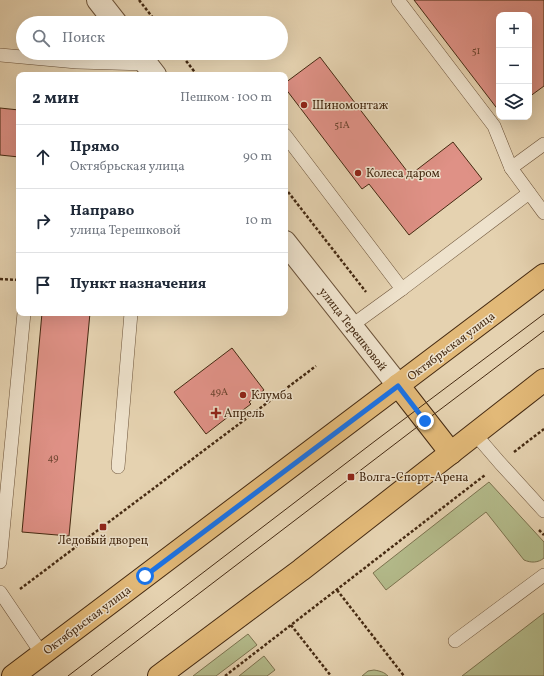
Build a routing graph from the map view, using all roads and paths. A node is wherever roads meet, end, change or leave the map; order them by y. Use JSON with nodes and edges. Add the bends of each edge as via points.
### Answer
{"nodes":[{"id":1,"x":98,"y":0,"type":"edge"},
{"id":2,"x":139,"y":0,"type":"edge"},
{"id":3,"x":398,"y":0,"type":"edge"},
{"id":4,"x":111,"y":16,"type":"edge"},
{"id":5,"x":152,"y":16,"type":"edge"},
{"id":6,"x":0,"y":55,"type":"edge"},
{"id":7,"x":16,"y":56,"type":"edge"},
{"id":8,"x":55,"y":60,"type":"edge"},
{"id":9,"x":185,"y":60,"type":"edge"},
{"id":10,"x":147,"y":64,"type":"edge"},
{"id":11,"x":195,"y":72,"type":"edge"},
{"id":12,"x":288,"y":139,"type":"edge"},
{"id":13,"x":544,"y":144,"type":"edge"},
{"id":14,"x":511,"y":168,"type":"junction"},
{"id":15,"x":288,"y":192,"type":"edge"},
{"id":16,"x":529,"y":193,"type":"junction"},
{"id":17,"x":544,"y":213,"type":"edge"},
{"id":18,"x":288,"y":246,"type":"edge"},
{"id":19,"x":544,"y":275,"type":"edge"},
{"id":20,"x":0,"y":279,"type":"edge"},
{"id":21,"x":16,"y":280,"type":"edge"},
{"id":22,"x":402,"y":289,"type":"junction"},
{"id":23,"x":377,"y":307,"type":"junction"},
{"id":24,"x":24,"y":316,"type":"edge"},
{"id":25,"x":131,"y":316,"type":"edge"},
{"id":26,"x":351,"y":326,"type":"junction"},
{"id":27,"x":316,"y":366,"type":"dead end"},
{"id":28,"x":544,"y":380,"type":"edge"},
{"id":29,"x":398,"y":386,"type":"junction"},
{"id":30,"x":475,"y":434,"type":"junction"},
{"id":31,"x":450,"y":453,"type":"junction"},
{"id":32,"x":118,"y":467,"type":"dead end"},
{"id":33,"x":544,"y":512,"type":"edge"},
{"id":34,"x":434,"y":515,"type":"dead end"},
{"id":35,"x":0,"y":562,"type":"edge"},
{"id":36,"x":544,"y":575,"type":"edge"},
{"id":37,"x":337,"y":590,"type":"junction"},
{"id":38,"x":3,"y":596,"type":"edge"},
{"id":39,"x":292,"y":625,"type":"junction"},
{"id":40,"x":455,"y":641,"type":"dead end"},
{"id":41,"x":42,"y":654,"type":"junction"},
{"id":42,"x":12,"y":676,"type":"edge"},
{"id":43,"x":159,"y":676,"type":"edge"},
{"id":44,"x":225,"y":676,"type":"edge"},
{"id":45,"x":331,"y":676,"type":"edge"},
{"id":46,"x":404,"y":676,"type":"edge"}],
"edges":[{"from":1,"to":4,"type":"street"},
{"from":2,"to":5,"type":"path"},
{"from":3,"to":14,"type":"lane","via":[[494,126]]},
{"from":6,"to":7,"type":"lane"},
{"from":8,"to":10,"type":"lane"},
{"from":9,"to":11,"type":"path"},
{"from":12,"to":22,"type":"lane"},
{"from":13,"to":14,"type":"lane"},
{"from":14,"to":16,"type":"lane"},
{"from":15,"to":23,"type":"path"},
{"from":16,"to":17,"type":"lane"},
{"from":16,"to":22,"type":"lane"},
{"from":18,"to":26,"type":"street","name":"улица Терешковой"},
{"from":19,"to":29,"type":"main road","name":"Октябрьская улица"},
{"from":20,"to":21,"type":"path"},
{"from":22,"to":23,"type":"lane"},
{"from":23,"to":26,"type":"lane"},
{"from":24,"to":35,"type":"lane"},
{"from":25,"to":32,"type":"lane"},
{"from":26,"to":29,"type":"street","name":"улица Терешковой"},
{"from":27,"to":38,"type":"path"},
{"from":28,"to":30,"type":"main road"},
{"from":29,"to":31,"type":"main road","name":"улица Терешковой"},
{"from":29,"to":41,"type":"main road","name":"Октябрьская улица"},
{"from":30,"to":31,"type":"main road"},
{"from":30,"to":33,"type":"lane"},
{"from":31,"to":43,"type":"main road"},
{"from":34,"to":37,"type":"path"},
{"from":36,"to":40,"type":"lane"},
{"from":37,"to":39,"type":"path"},
{"from":37,"to":46,"type":"path"},
{"from":38,"to":41,"type":"lane"},
{"from":39,"to":44,"type":"path"},
{"from":39,"to":45,"type":"path"},
{"from":41,"to":42,"type":"main road","name":"Октябрьская улица"}]}
